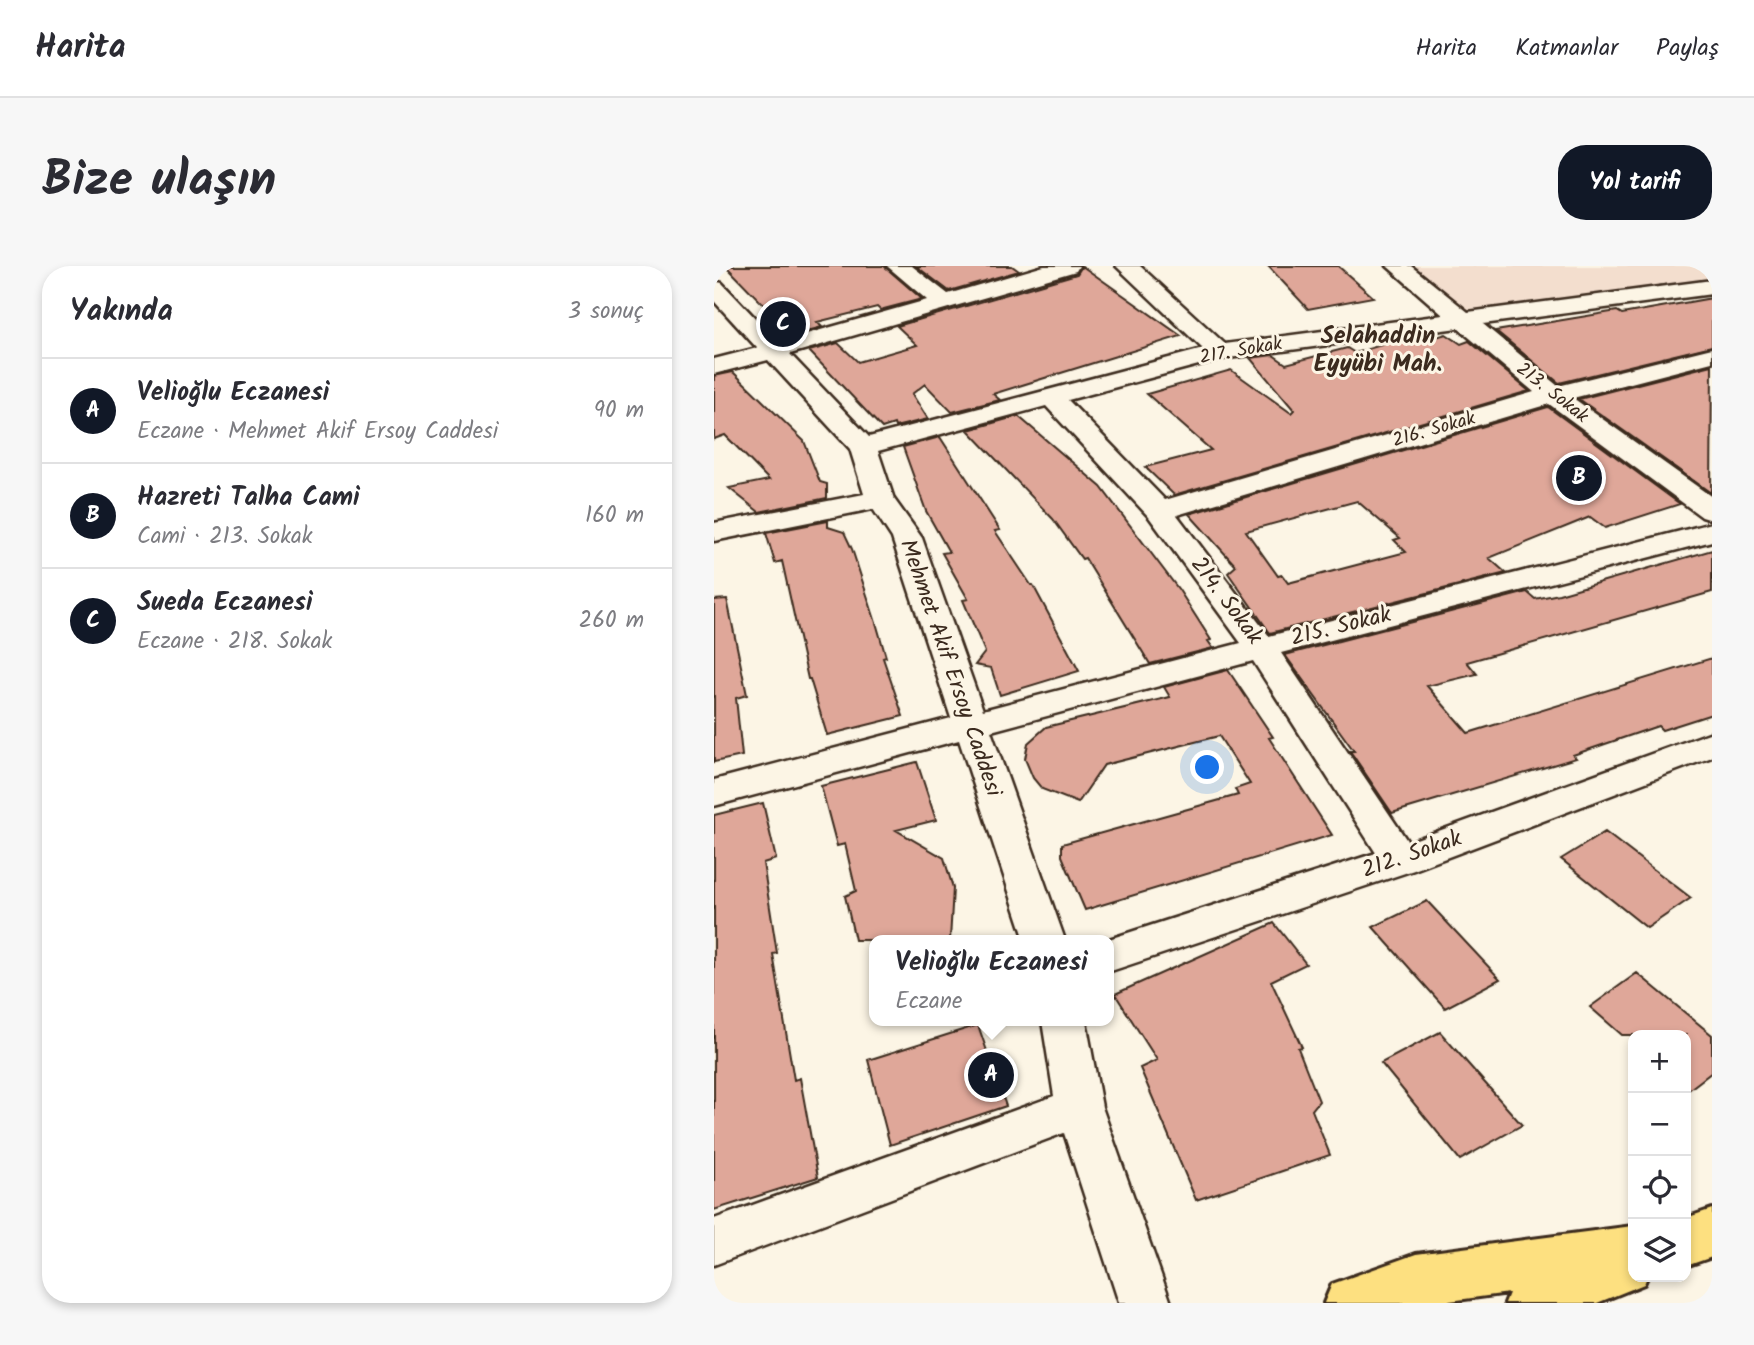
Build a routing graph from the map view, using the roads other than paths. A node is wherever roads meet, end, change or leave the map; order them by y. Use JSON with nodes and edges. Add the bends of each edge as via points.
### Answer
{"nodes":[{"id":1,"x":898,"y":266,"type":"edge"},
{"id":2,"x":1068,"y":266,"type":"edge"},
{"id":3,"x":1127,"y":266,"type":"edge"},
{"id":4,"x":1398,"y":266,"type":"edge"},
{"id":5,"x":1712,"y":286,"type":"edge"},
{"id":6,"x":944,"y":302,"type":"junction"},
{"id":7,"x":720,"y":303,"type":"edge"},
{"id":8,"x":1462,"y":321,"type":"junction"},
{"id":9,"x":772,"y":352,"type":"junction"},
{"id":10,"x":1220,"y":352,"type":"junction"},
{"id":11,"x":1712,"y":355,"type":"edge"},
{"id":12,"x":714,"y":366,"type":"edge"},
{"id":13,"x":1553,"y":395,"type":"junction"},
{"id":14,"x":1051,"y":397,"type":"junction"},
{"id":15,"x":863,"y":447,"type":"junction"},
{"id":16,"x":880,"y":499,"type":"junction"},
{"id":17,"x":1158,"y":511,"type":"junction"},
{"id":18,"x":1712,"y":511,"type":"edge"},
{"id":19,"x":714,"y":532,"type":"edge"},
{"id":20,"x":1712,"y":532,"type":"edge"},
{"id":21,"x":1261,"y":648,"type":"junction"},
{"id":22,"x":970,"y":725,"type":"junction"},
{"id":23,"x":1712,"y":744,"type":"edge"},
{"id":24,"x":714,"y":793,"type":"edge"},
{"id":25,"x":1400,"y":860,"type":"junction"},
{"id":26,"x":1043,"y":935,"type":"edge"},
{"id":27,"x":1114,"y":954,"type":"edge"},
{"id":28,"x":1065,"y":1026,"type":"edge"},
{"id":29,"x":1079,"y":1107,"type":"junction"},
{"id":30,"x":1712,"y":1233,"type":"edge"},
{"id":31,"x":1691,"y":1240,"type":"edge"},
{"id":32,"x":714,"y":1242,"type":"edge"},
{"id":33,"x":1628,"y":1252,"type":"edge"},
{"id":34,"x":1628,"y":1264,"type":"edge"},
{"id":35,"x":1145,"y":1303,"type":"edge"},
{"id":36,"x":1351,"y":1303,"type":"edge"},
{"id":37,"x":1532,"y":1303,"type":"edge"}],
"edges":[{"from":1,"to":6,"type":"street"},
{"from":2,"to":6,"type":"street"},
{"from":3,"to":10,"type":"street"},
{"from":4,"to":8,"type":"street","name":"213. Sokak"},
{"from":5,"to":8,"type":"street","name":"217. Sokak"},
{"from":6,"to":9,"type":"street"},
{"from":7,"to":9,"type":"street","name":"Mehmet Akif Ersoy Caddesi"},
{"from":8,"to":10,"type":"street","name":"217. Sokak"},
{"from":8,"to":13,"type":"street","name":"213. Sokak"},
{"from":9,"to":12,"type":"street"},
{"from":9,"to":15,"type":"street","name":"Mehmet Akif Ersoy Caddesi"},
{"from":10,"to":14,"type":"street","name":"217. Sokak"},
{"from":11,"to":13,"type":"street","name":"216. Sokak"},
{"from":13,"to":17,"type":"street","name":"216. Sokak"},
{"from":13,"to":18,"type":"street","name":"213. Sokak"},
{"from":14,"to":15,"type":"street","name":"217. Sokak"},
{"from":14,"to":17,"type":"street","name":"214. Sokak"},
{"from":15,"to":16,"type":"street","name":"Mehmet Akif Ersoy Caddesi"},
{"from":16,"to":19,"type":"street"},
{"from":16,"to":22,"type":"street","name":"Mehmet Akif Ersoy Caddesi","via":[[908,538]]},
{"from":17,"to":21,"type":"street","name":"214. Sokak"},
{"from":20,"to":21,"type":"street","name":"215. Sokak"},
{"from":21,"to":22,"type":"street","name":"215. Sokak"},
{"from":21,"to":25,"type":"street","name":"214. Sokak"},
{"from":22,"to":24,"type":"street","name":"215. Sokak"},
{"from":22,"to":26,"type":"street","name":"Mehmet Akif Ersoy Caddesi"},
{"from":23,"to":25,"type":"street","name":"212. Sokak"},
{"from":25,"to":27,"type":"street","name":"212. Sokak"},
{"from":28,"to":29,"type":"street"},
{"from":29,"to":32,"type":"street"},
{"from":29,"to":35,"type":"street"},
{"from":30,"to":31,"type":"main road"},
{"from":33,"to":36,"type":"main road","via":[[1416,1280]]},
{"from":34,"to":37,"type":"main road"}]}
